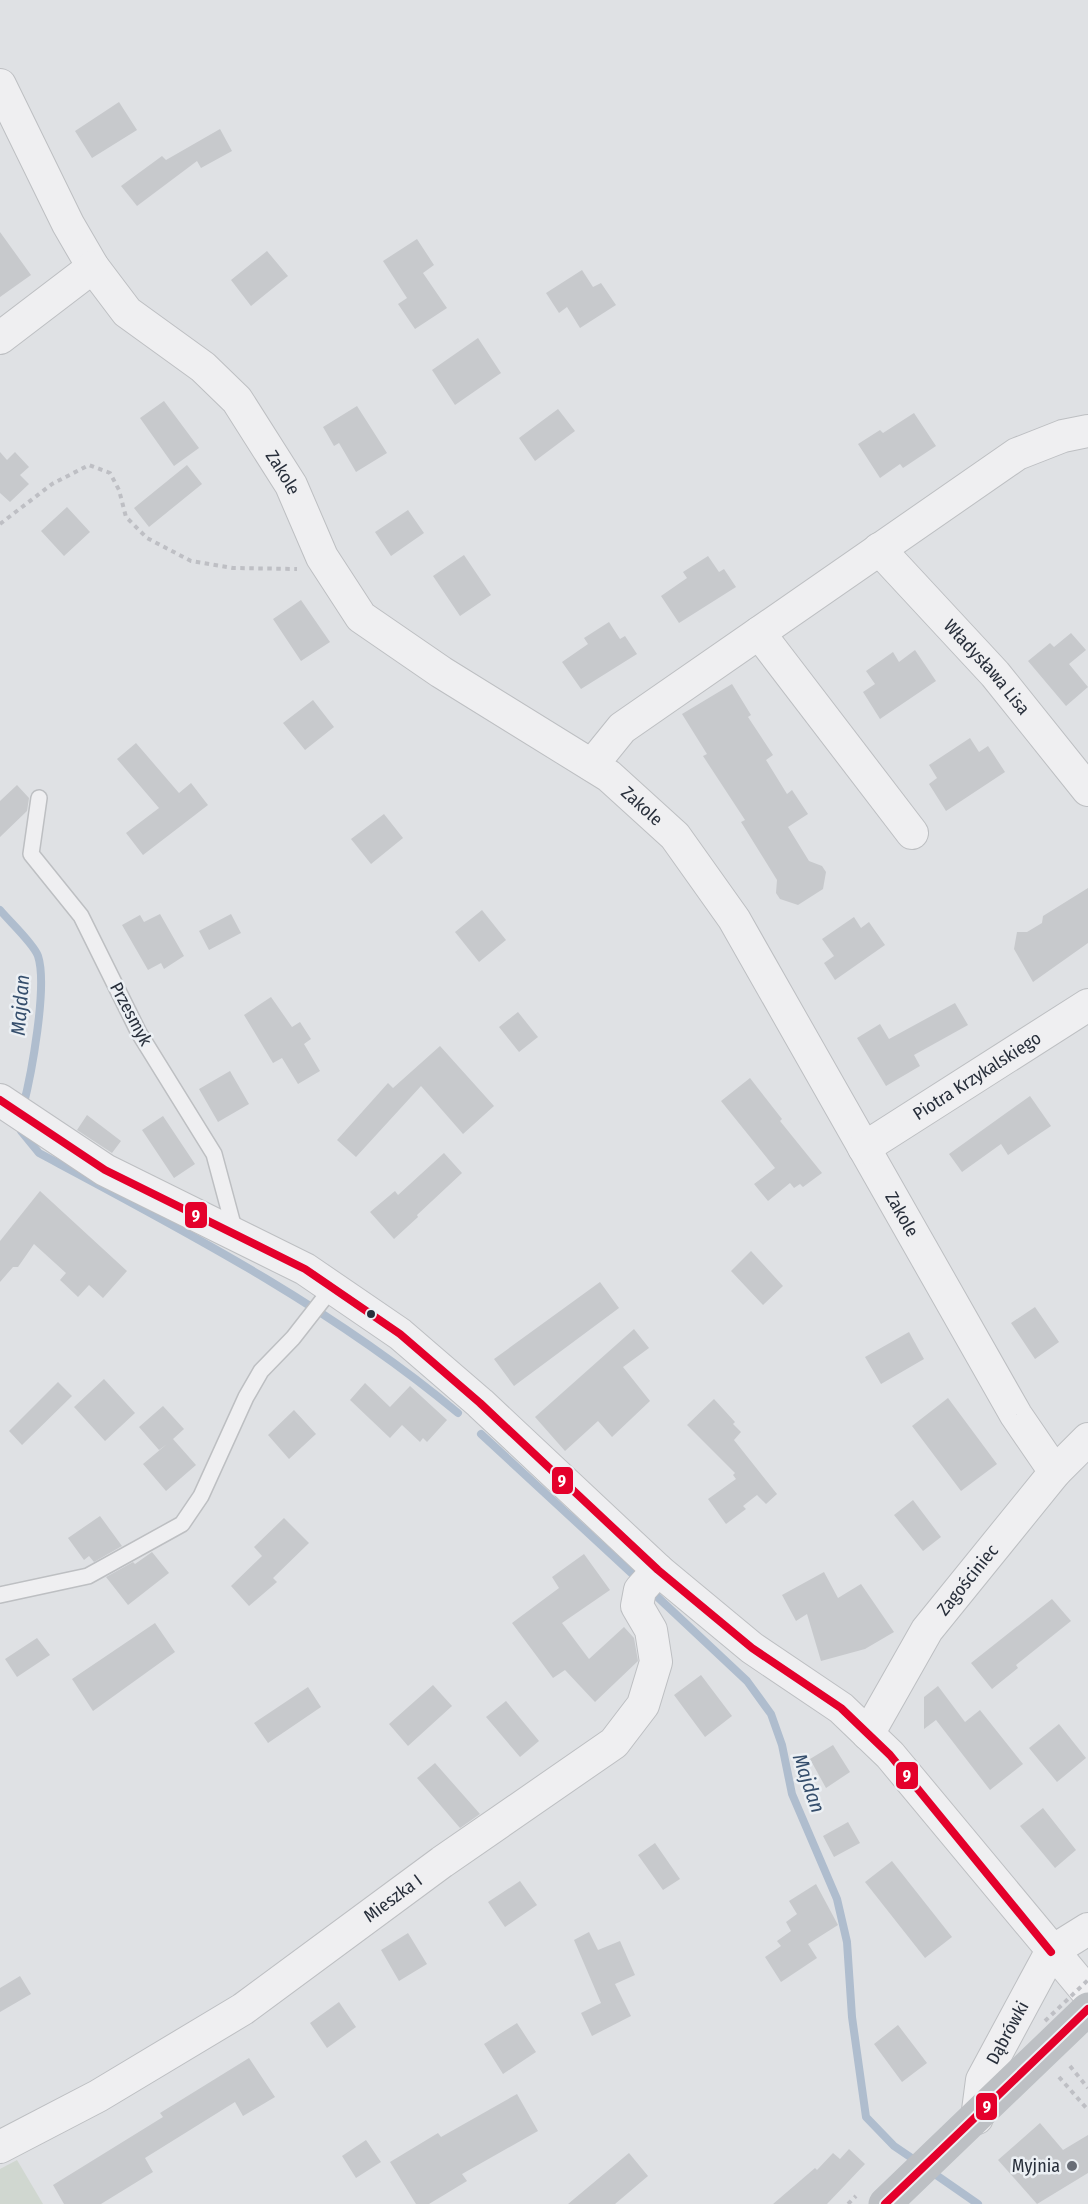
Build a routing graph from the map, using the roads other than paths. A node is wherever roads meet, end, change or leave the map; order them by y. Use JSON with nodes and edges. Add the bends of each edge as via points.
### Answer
{"nodes":[{"id":1,"x":0,"y":85,"type":"edge"},
{"id":2,"x":93,"y":267,"type":"junction"},
{"id":3,"x":0,"y":338,"type":"edge"},
{"id":4,"x":1088,"y":431,"type":"edge"},
{"id":5,"x":879,"y":549,"type":"junction"},
{"id":6,"x":759,"y":633,"type":"junction"},
{"id":7,"x":592,"y":765,"type":"junction"},
{"id":8,"x":1088,"y":790,"type":"edge"},
{"id":9,"x":39,"y":798,"type":"dead end"},
{"id":10,"x":912,"y":833,"type":"dead end"},
{"id":11,"x":1088,"y":1005,"type":"edge"},
{"id":12,"x":14,"y":1110,"type":"edge"},
{"id":13,"x":864,"y":1148,"type":"junction"},
{"id":14,"x":236,"y":1235,"type":"junction"},
{"id":15,"x":322,"y":1301,"type":"junction"},
{"id":16,"x":1088,"y":1439,"type":"edge"},
{"id":17,"x":1055,"y":1472,"type":"junction"},
{"id":18,"x":650,"y":1579,"type":"junction"},
{"id":19,"x":0,"y":1595,"type":"edge"},
{"id":20,"x":868,"y":1734,"type":"junction"},
{"id":21,"x":1088,"y":1929,"type":"edge"},
{"id":22,"x":1051,"y":1952,"type":"junction"},
{"id":23,"x":1088,"y":1994,"type":"edge"},
{"id":24,"x":1088,"y":2009,"type":"edge"},
{"id":25,"x":977,"y":2118,"type":"junction"},
{"id":26,"x":0,"y":2147,"type":"edge"},
{"id":27,"x":896,"y":2194,"type":"edge"}],
"edges":[{"from":1,"to":2,"type":"street","name":"Zakole","via":[[63,215]]},
{"from":2,"to":3,"type":"street"},
{"from":2,"to":7,"type":"street","name":"Zakole","via":[[127,312],[203,367],[237,400],[291,485],[322,557],[362,617],[441,672]]},
{"from":4,"to":5,"type":"street","via":[[1017,454]]},
{"from":5,"to":6,"type":"street"},
{"from":5,"to":8,"type":"street","name":"Władysława Lisa","via":[[994,674]]},
{"from":6,"to":7,"type":"street","via":[[622,728]]},
{"from":6,"to":10,"type":"street"},
{"from":7,"to":13,"type":"street","name":"Zakole","via":[[675,836],[727,909]]},
{"from":9,"to":14,"type":"lane","name":"Przesmyk","via":[[31,854],[81,916],[139,1033],[214,1154]]},
{"from":11,"to":13,"type":"street","name":"Piotra Krzykalskiego"},
{"from":12,"to":14,"type":"street","via":[[105,1170]]},
{"from":13,"to":17,"type":"street","name":"Zakole","via":[[1016,1415]]},
{"from":14,"to":15,"type":"street","via":[[305,1269]]},
{"from":15,"to":18,"type":"street","via":[[400,1334],[480,1403]]},
{"from":15,"to":19,"type":"lane","via":[[261,1371],[201,1496],[182,1524],[88,1576]]},
{"from":16,"to":17,"type":"street","name":"Zagościniec"},
{"from":17,"to":20,"type":"street","name":"Zagościniec","via":[[927,1630]]},
{"from":18,"to":20,"type":"street","via":[[841,1708]]},
{"from":18,"to":26,"type":"street","name":"Mieszka I","via":[[637,1606],[651,1630],[656,1662],[642,1705],[614,1743],[442,1862],[243,2009],[98,2096]]},
{"from":20,"to":22,"type":"street","via":[[890,1755]]},
{"from":21,"to":22,"type":"street","name":"Dąbrówki"},
{"from":22,"to":23,"type":"street"},
{"from":22,"to":25,"type":"street","name":"Dąbrówki","via":[[982,2080]]},
{"from":24,"to":25,"type":"main road","via":[[1053,2028],[1038,2059]]},
{"from":25,"to":27,"type":"main road"}]}
